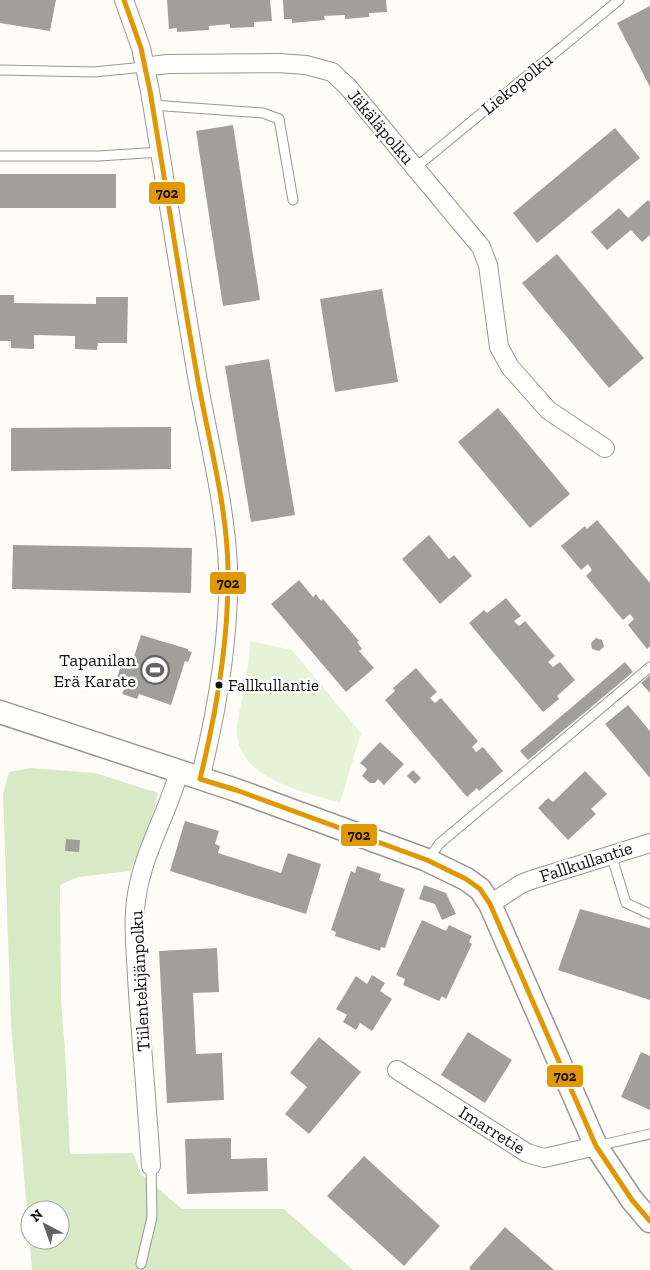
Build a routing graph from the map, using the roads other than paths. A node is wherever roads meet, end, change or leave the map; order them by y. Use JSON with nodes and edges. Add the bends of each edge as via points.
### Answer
{"nodes":[{"id":1,"x":124,"y":0,"type":"edge"},
{"id":2,"x":619,"y":0,"type":"edge"},
{"id":3,"x":144,"y":67,"type":"junction"},
{"id":4,"x":0,"y":70,"type":"edge"},
{"id":5,"x":152,"y":105,"type":"junction"},
{"id":6,"x":161,"y":152,"type":"junction"},
{"id":7,"x":0,"y":156,"type":"edge"},
{"id":8,"x":415,"y":168,"type":"junction"},
{"id":9,"x":293,"y":200,"type":"dead end"},
{"id":10,"x":605,"y":448,"type":"dead end"},
{"id":11,"x":650,"y":667,"type":"edge"},
{"id":12,"x":0,"y":712,"type":"edge"},
{"id":13,"x":189,"y":776,"type":"junction"},
{"id":14,"x":650,"y":842,"type":"edge"},
{"id":15,"x":611,"y":854,"type":"junction"},
{"id":16,"x":427,"y":860,"type":"junction"},
{"id":17,"x":490,"y":904,"type":"junction"},
{"id":18,"x":650,"y":914,"type":"edge"},
{"id":19,"x":397,"y":1070,"type":"dead end"},
{"id":20,"x":650,"y":1134,"type":"edge"},
{"id":21,"x":596,"y":1146,"type":"junction"},
{"id":22,"x":151,"y":1166,"type":"joint"},
{"id":23,"x":650,"y":1221,"type":"edge"},
{"id":24,"x":141,"y":1264,"type":"dead end"}],
"edges":[{"from":1,"to":3,"type":"street","name":"Tiilentekijänpolku","via":[[141,48]]},
{"from":2,"to":8,"type":"lane","name":"Liekopolku"},
{"from":3,"to":4,"type":"lane","name":"Jäkäläpolku","via":[[94,72]]},
{"from":3,"to":5,"type":"street","name":"Tiilentekijänpolku"},
{"from":3,"to":8,"type":"street","name":"Jäkäläpolku","via":[[278,63],[306,65],[332,72]]},
{"from":5,"to":6,"type":"street","name":"Tiilentekijänpolku"},
{"from":5,"to":9,"type":"lane","via":[[263,113],[279,119]]},
{"from":6,"to":7,"type":"lane"},
{"from":6,"to":13,"type":"street","name":"Tiilentekijänpolku","via":[[224,522],[228,566],[228,611],[213,726]]},
{"from":8,"to":10,"type":"street","name":"Jäkäläpolku","via":[[480,247],[488,265],[499,346],[510,367],[548,410]]},
{"from":11,"to":16,"type":"lane","via":[[440,844]]},
{"from":12,"to":13,"type":"street"},
{"from":13,"to":16,"type":"street"},
{"from":13,"to":22,"type":"street","name":"Tiilentekijänpolku","via":[[174,788],[142,868],[136,896],[138,990]]},
{"from":14,"to":15,"type":"street","name":"Fallkullantie"},
{"from":15,"to":17,"type":"street","name":"Fallkullantie","via":[[521,884]]},
{"from":15,"to":18,"type":"lane","via":[[626,903]]},
{"from":16,"to":17,"type":"street","via":[[466,879],[480,889]]},
{"from":17,"to":21,"type":"street"},
{"from":19,"to":21,"type":"street","name":"Imarretie","via":[[527,1153],[544,1158]]},
{"from":20,"to":21,"type":"lane"},
{"from":21,"to":23,"type":"street"},
{"from":22,"to":24,"type":"lane","via":[[152,1217]]}]}
